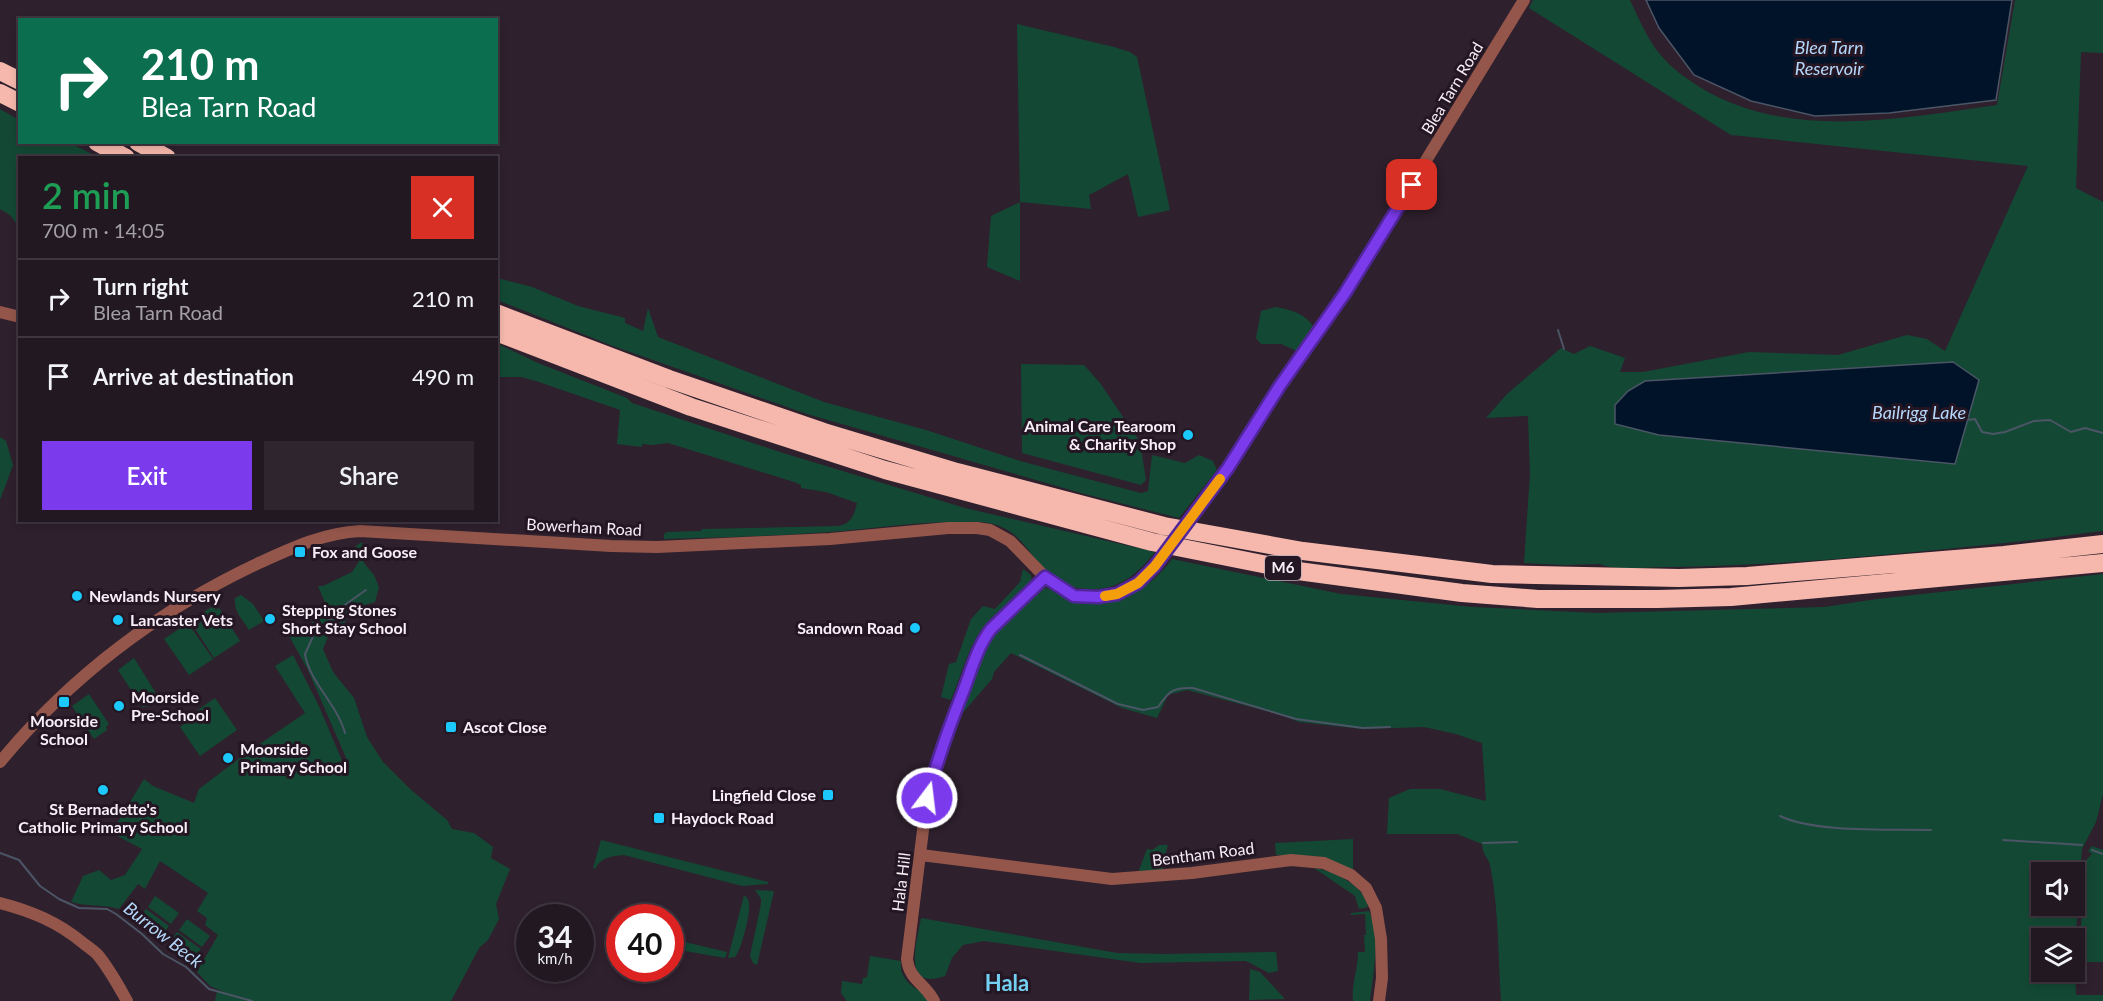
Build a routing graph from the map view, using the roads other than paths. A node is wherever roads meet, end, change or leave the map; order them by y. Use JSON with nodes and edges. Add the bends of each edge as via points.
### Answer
{"nodes":[{"id":1,"x":1524,"y":0,"type":"edge"},
{"id":2,"x":0,"y":71,"type":"edge"},
{"id":3,"x":18,"y":80,"type":"edge"},
{"id":4,"x":0,"y":93,"type":"edge"},
{"id":5,"x":18,"y":102,"type":"edge"},
{"id":6,"x":101,"y":144,"type":"edge"},
{"id":7,"x":142,"y":144,"type":"edge"},
{"id":8,"x":122,"y":156,"type":"edge"},
{"id":9,"x":163,"y":156,"type":"edge"},
{"id":10,"x":0,"y":312,"type":"edge"},
{"id":11,"x":498,"y":314,"type":"edge"},
{"id":12,"x":18,"y":316,"type":"edge"},
{"id":13,"x":498,"y":333,"type":"edge"},
{"id":14,"x":360,"y":526,"type":"edge"},
{"id":15,"x":2103,"y":544,"type":"edge"},
{"id":16,"x":2103,"y":562,"type":"edge"},
{"id":17,"x":1045,"y":577,"type":"junction"},
{"id":18,"x":0,"y":762,"type":"edge"},
{"id":19,"x":921,"y":855,"type":"junction"},
{"id":20,"x":0,"y":903,"type":"edge"},
{"id":21,"x":127,"y":1001,"type":"edge"},
{"id":22,"x":933,"y":1001,"type":"edge"},
{"id":23,"x":1379,"y":1001,"type":"edge"}],
"edges":[{"from":1,"to":17,"type":"street","name":"Blea Tarn Road","via":[[1345,293],[1228,468],[1155,566],[1138,583],[1117,594],[1098,597],[1074,596]]},
{"from":2,"to":3,"type":"highway"},
{"from":4,"to":5,"type":"highway"},
{"from":6,"to":8,"type":"highway"},
{"from":7,"to":9,"type":"highway"},
{"from":10,"to":12,"type":"street"},
{"from":11,"to":15,"type":"highway","number":"M6","via":[[824,432],[957,472],[1164,526],[1303,550],[1492,574],[1679,578],[1747,576]]},
{"from":13,"to":16,"type":"highway","number":"M6","via":[[692,407],[885,470],[1152,542],[1298,571],[1538,599],[1658,599],[1731,597]]},
{"from":14,"to":17,"type":"street","name":"Bowerham Road","via":[[657,547],[976,528],[990,530],[1010,541]]},
{"from":14,"to":18,"type":"street","name":"Bowerham Road","via":[[313,540],[242,571],[180,605],[117,648],[74,684]]},
{"from":17,"to":19,"type":"street","name":"Hala Hill","via":[[984,638],[933,777]]},
{"from":19,"to":22,"type":"street","name":"Hala Hill","via":[[907,959],[908,970]]},
{"from":19,"to":23,"type":"street","name":"Bentham Road","via":[[1112,879],[1291,860],[1324,863],[1351,875],[1366,888],[1376,908],[1381,939]]},
{"from":20,"to":21,"type":"street","via":[[41,917],[72,934],[96,953]]}]}
